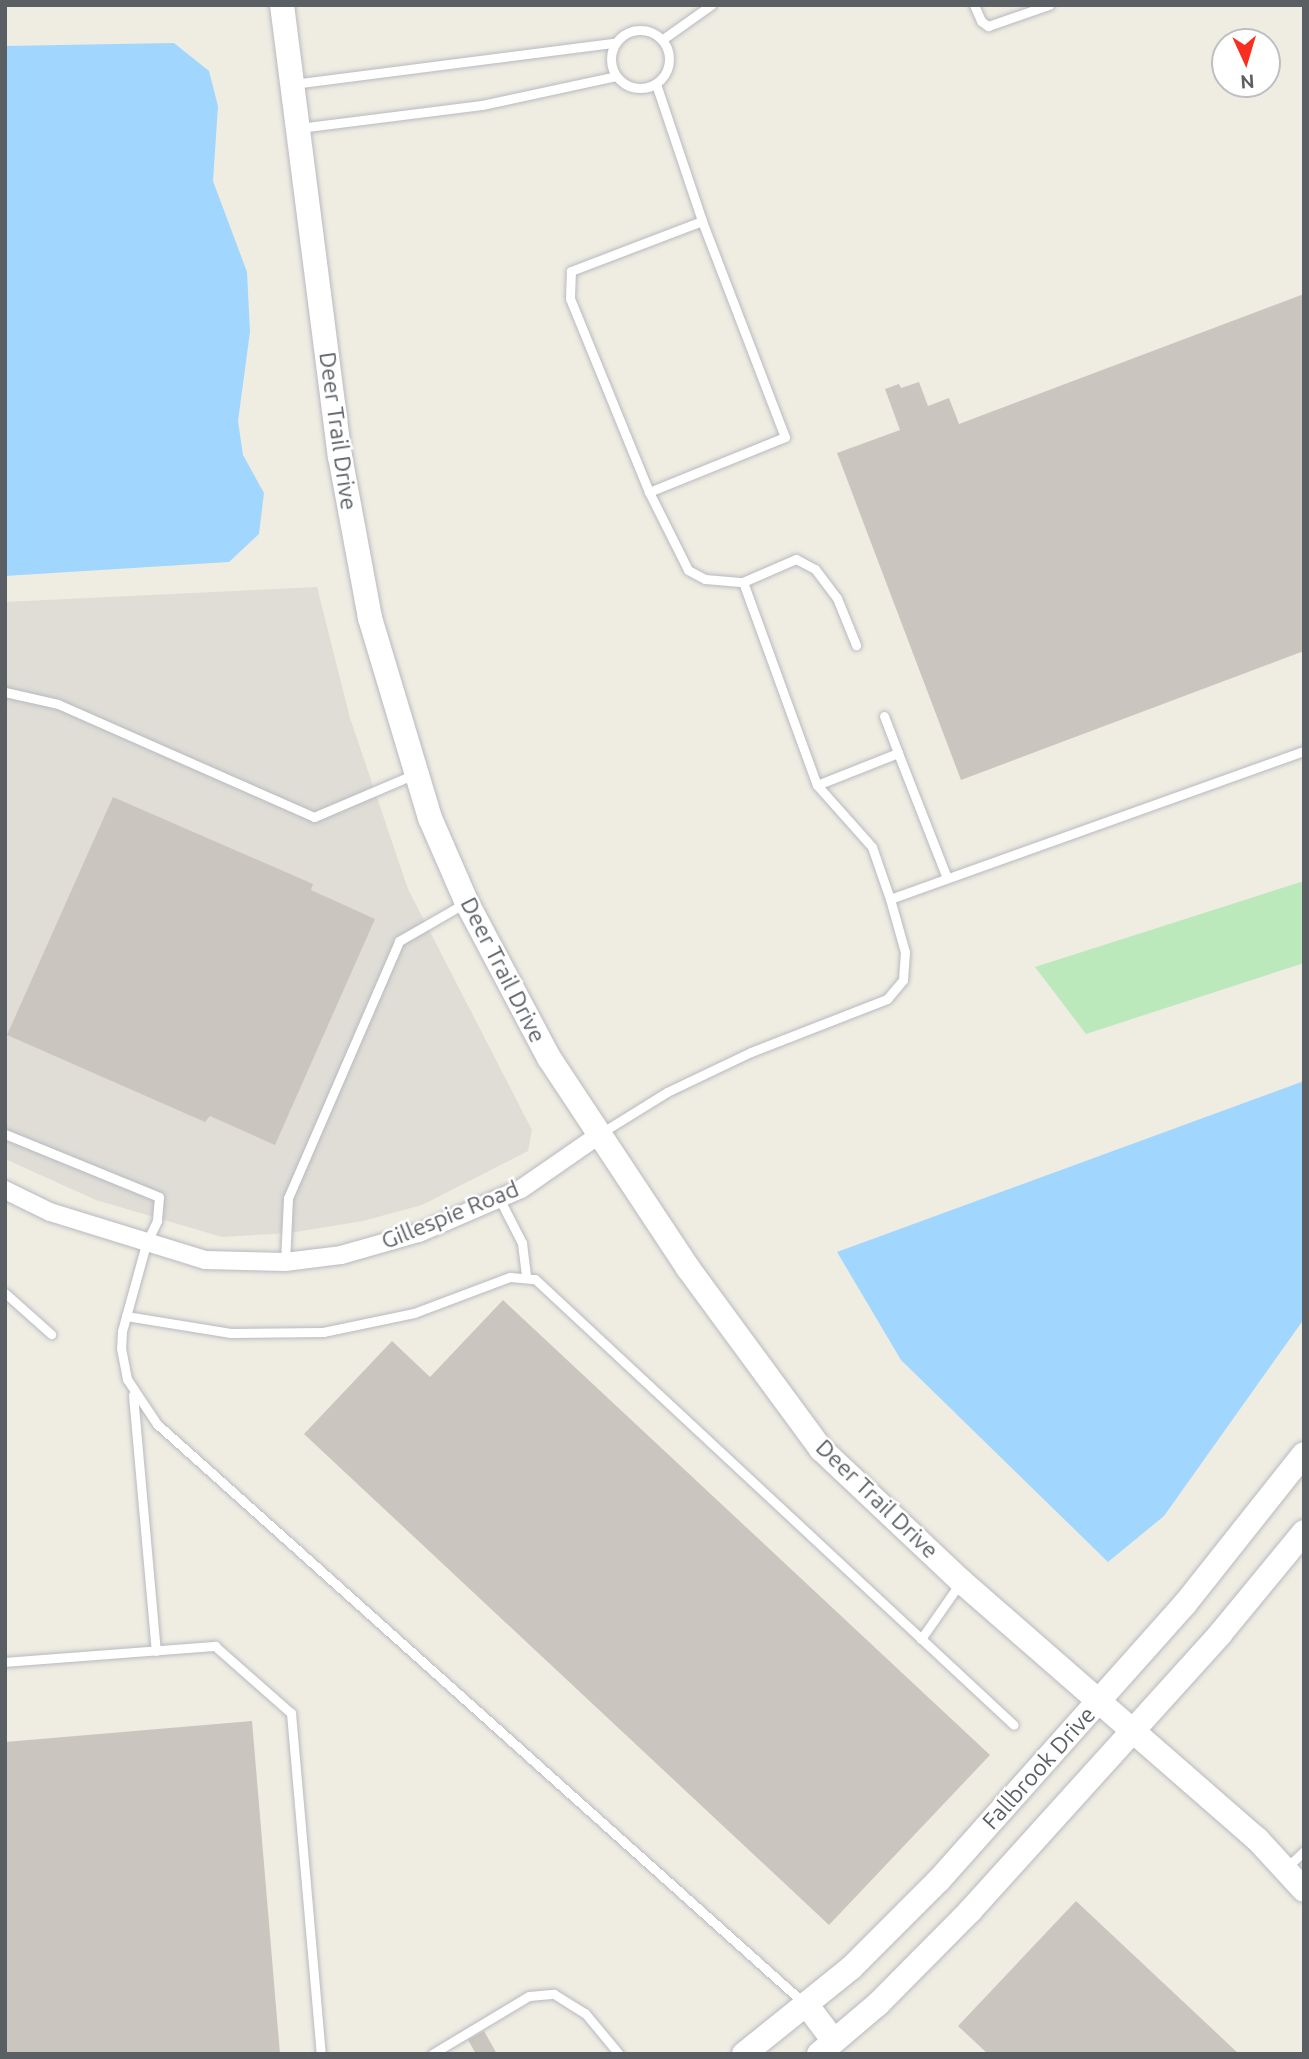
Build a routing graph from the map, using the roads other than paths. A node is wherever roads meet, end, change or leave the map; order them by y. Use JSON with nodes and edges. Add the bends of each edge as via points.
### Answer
{"nodes":[{"id":1,"x":282,"y":5,"type":"edge"},
{"id":2,"x":711,"y":5,"type":"edge"},
{"id":3,"x":974,"y":5,"type":"edge"},
{"id":4,"x":1049,"y":5,"type":"edge"},
{"id":5,"x":663,"y":40,"type":"junction"},
{"id":6,"x":614,"y":43,"type":"junction"},
{"id":7,"x":616,"y":76,"type":"junction"},
{"id":8,"x":292,"y":84,"type":"junction"},
{"id":9,"x":656,"y":85,"type":"junction"},
{"id":10,"x":297,"y":128,"type":"junction"},
{"id":11,"x":702,"y":221,"type":"junction"},
{"id":12,"x":649,"y":492,"type":"junction"},
{"id":13,"x":743,"y":582,"type":"junction"},
{"id":14,"x":856,"y":646,"type":"dead end"},
{"id":15,"x":5,"y":692,"type":"edge"},
{"id":16,"x":884,"y":716,"type":"dead end"},
{"id":17,"x":1304,"y":751,"type":"edge"},
{"id":18,"x":898,"y":753,"type":"junction"},
{"id":19,"x":416,"y":774,"type":"junction"},
{"id":20,"x":817,"y":785,"type":"junction"},
{"id":21,"x":947,"y":878,"type":"junction"},
{"id":22,"x":890,"y":899,"type":"junction"},
{"id":23,"x":467,"y":903,"type":"junction"},
{"id":24,"x":5,"y":1134,"type":"edge"},
{"id":25,"x":599,"y":1135,"type":"junction"},
{"id":26,"x":5,"y":1190,"type":"edge"},
{"id":27,"x":499,"y":1198,"type":"junction"},
{"id":28,"x":146,"y":1244,"type":"junction"},
{"id":29,"x":285,"y":1262,"type":"junction"},
{"id":30,"x":526,"y":1276,"type":"junction"},
{"id":31,"x":5,"y":1293,"type":"edge"},
{"id":32,"x":126,"y":1316,"type":"junction"},
{"id":33,"x":51,"y":1334,"type":"dead end"},
{"id":34,"x":132,"y":1390,"type":"junction"},
{"id":35,"x":1304,"y":1454,"type":"edge"},
{"id":36,"x":1304,"y":1532,"type":"edge"},
{"id":37,"x":961,"y":1581,"type":"junction"},
{"id":38,"x":921,"y":1639,"type":"junction"},
{"id":39,"x":156,"y":1651,"type":"junction"},
{"id":40,"x":5,"y":1662,"type":"edge"},
{"id":41,"x":1098,"y":1701,"type":"junction"},
{"id":42,"x":1014,"y":1725,"type":"dead end"},
{"id":43,"x":1133,"y":1731,"type":"junction"},
{"id":44,"x":1295,"y":1859,"type":"edge"},
{"id":45,"x":1304,"y":1890,"type":"edge"},
{"id":46,"x":806,"y":2004,"type":"junction"},
{"id":47,"x":831,"y":2048,"type":"edge"},
{"id":48,"x":321,"y":2054,"type":"edge"},
{"id":49,"x":432,"y":2054,"type":"edge"},
{"id":50,"x":619,"y":2054,"type":"edge"},
{"id":51,"x":744,"y":2054,"type":"edge"}],
"edges":[{"from":1,"to":8,"type":"street","name":"Deer Trail Drive"},
{"from":2,"to":5,"type":"lane"},
{"from":3,"to":4,"type":"lane","via":[[988,26]]},
{"from":5,"to":6,"type":"lane","via":[[653,31],[640,30]]},
{"from":5,"to":9,"type":"lane","via":[[669,53],[668,71]]},
{"from":6,"to":7,"type":"lane"},
{"from":6,"to":8,"type":"lane"},
{"from":7,"to":9,"type":"lane","via":[[632,85]]},
{"from":7,"to":10,"type":"lane","via":[[482,104]]},
{"from":8,"to":10,"type":"street","name":"Deer Trail Drive"},
{"from":9,"to":11,"type":"lane"},
{"from":10,"to":19,"type":"street","name":"Deer Trail Drive","via":[[354,540],[370,618]]},
{"from":11,"to":12,"type":"lane","via":[[571,271],[570,299]]},
{"from":11,"to":12,"type":"lane","via":[[785,437]]},
{"from":12,"to":13,"type":"lane","via":[[688,570],[705,579]]},
{"from":13,"to":14,"type":"lane","via":[[796,559],[815,569],[836,598]]},
{"from":13,"to":20,"type":"lane"},
{"from":15,"to":19,"type":"lane","via":[[58,704],[314,817]]},
{"from":16,"to":18,"type":"lane"},
{"from":17,"to":21,"type":"lane"},
{"from":18,"to":20,"type":"lane"},
{"from":18,"to":21,"type":"lane"},
{"from":19,"to":23,"type":"street","name":"Deer Trail Drive"},
{"from":20,"to":22,"type":"lane","via":[[872,847]]},
{"from":21,"to":22,"type":"lane"},
{"from":22,"to":25,"type":"lane","via":[[905,952],[903,980],[887,999],[751,1052],[667,1092]]},
{"from":23,"to":25,"type":"street","name":"Deer Trail Drive","via":[[548,1058]]},
{"from":23,"to":29,"type":"lane","via":[[399,941],[288,1198]]},
{"from":24,"to":28,"type":"lane","via":[[159,1197],[157,1221]]},
{"from":25,"to":27,"type":"street","name":"Gillespie Road","via":[[521,1189]]},
{"from":25,"to":37,"type":"street","name":"Deer Trail Drive","via":[[688,1268],[821,1449]]},
{"from":26,"to":28,"type":"street","name":"Gillespie Road","via":[[50,1212]]},
{"from":27,"to":29,"type":"street","name":"Gillespie Road","via":[[419,1233],[341,1255]]},
{"from":27,"to":30,"type":"lane","via":[[522,1243]]},
{"from":28,"to":29,"type":"street","name":"Gillespie Road","via":[[205,1260]]},
{"from":28,"to":32,"type":"lane"},
{"from":30,"to":32,"type":"lane","via":[[510,1277],[414,1313],[323,1332],[231,1333]]},
{"from":30,"to":38,"type":"lane","via":[[535,1279]]},
{"from":31,"to":33,"type":"lane"},
{"from":32,"to":34,"type":"lane","via":[[121,1348]]},
{"from":34,"to":39,"type":"lane"},
{"from":34,"to":46,"type":"lane","via":[[167,1433]]},
{"from":35,"to":41,"type":"street","name":"Fallbrook Drive","via":[[1254,1522]]},
{"from":36,"to":43,"type":"street","name":"Fallbrook Drive"},
{"from":37,"to":38,"type":"lane"},
{"from":37,"to":41,"type":"street","name":"Deer Trail Drive"},
{"from":38,"to":42,"type":"lane"},
{"from":39,"to":40,"type":"lane"},
{"from":39,"to":48,"type":"lane","via":[[215,1646],[291,1713]]},
{"from":41,"to":43,"type":"street","name":"Deer Trail Drive"},
{"from":41,"to":46,"type":"street","name":"Fallbrook Drive","via":[[939,1880],[851,1968]]},
{"from":43,"to":44,"type":"street","name":"Deer Trail Drive"},
{"from":43,"to":47,"type":"street","name":"Fallbrook Drive","via":[[970,1912]]},
{"from":44,"to":45,"type":"street","name":"Deer Trail Drive"},
{"from":46,"to":47,"type":"street"},
{"from":46,"to":51,"type":"street","name":"Fallbrook Drive"},
{"from":49,"to":50,"type":"lane","via":[[529,1996],[554,1994],[585,2014]]}]}
